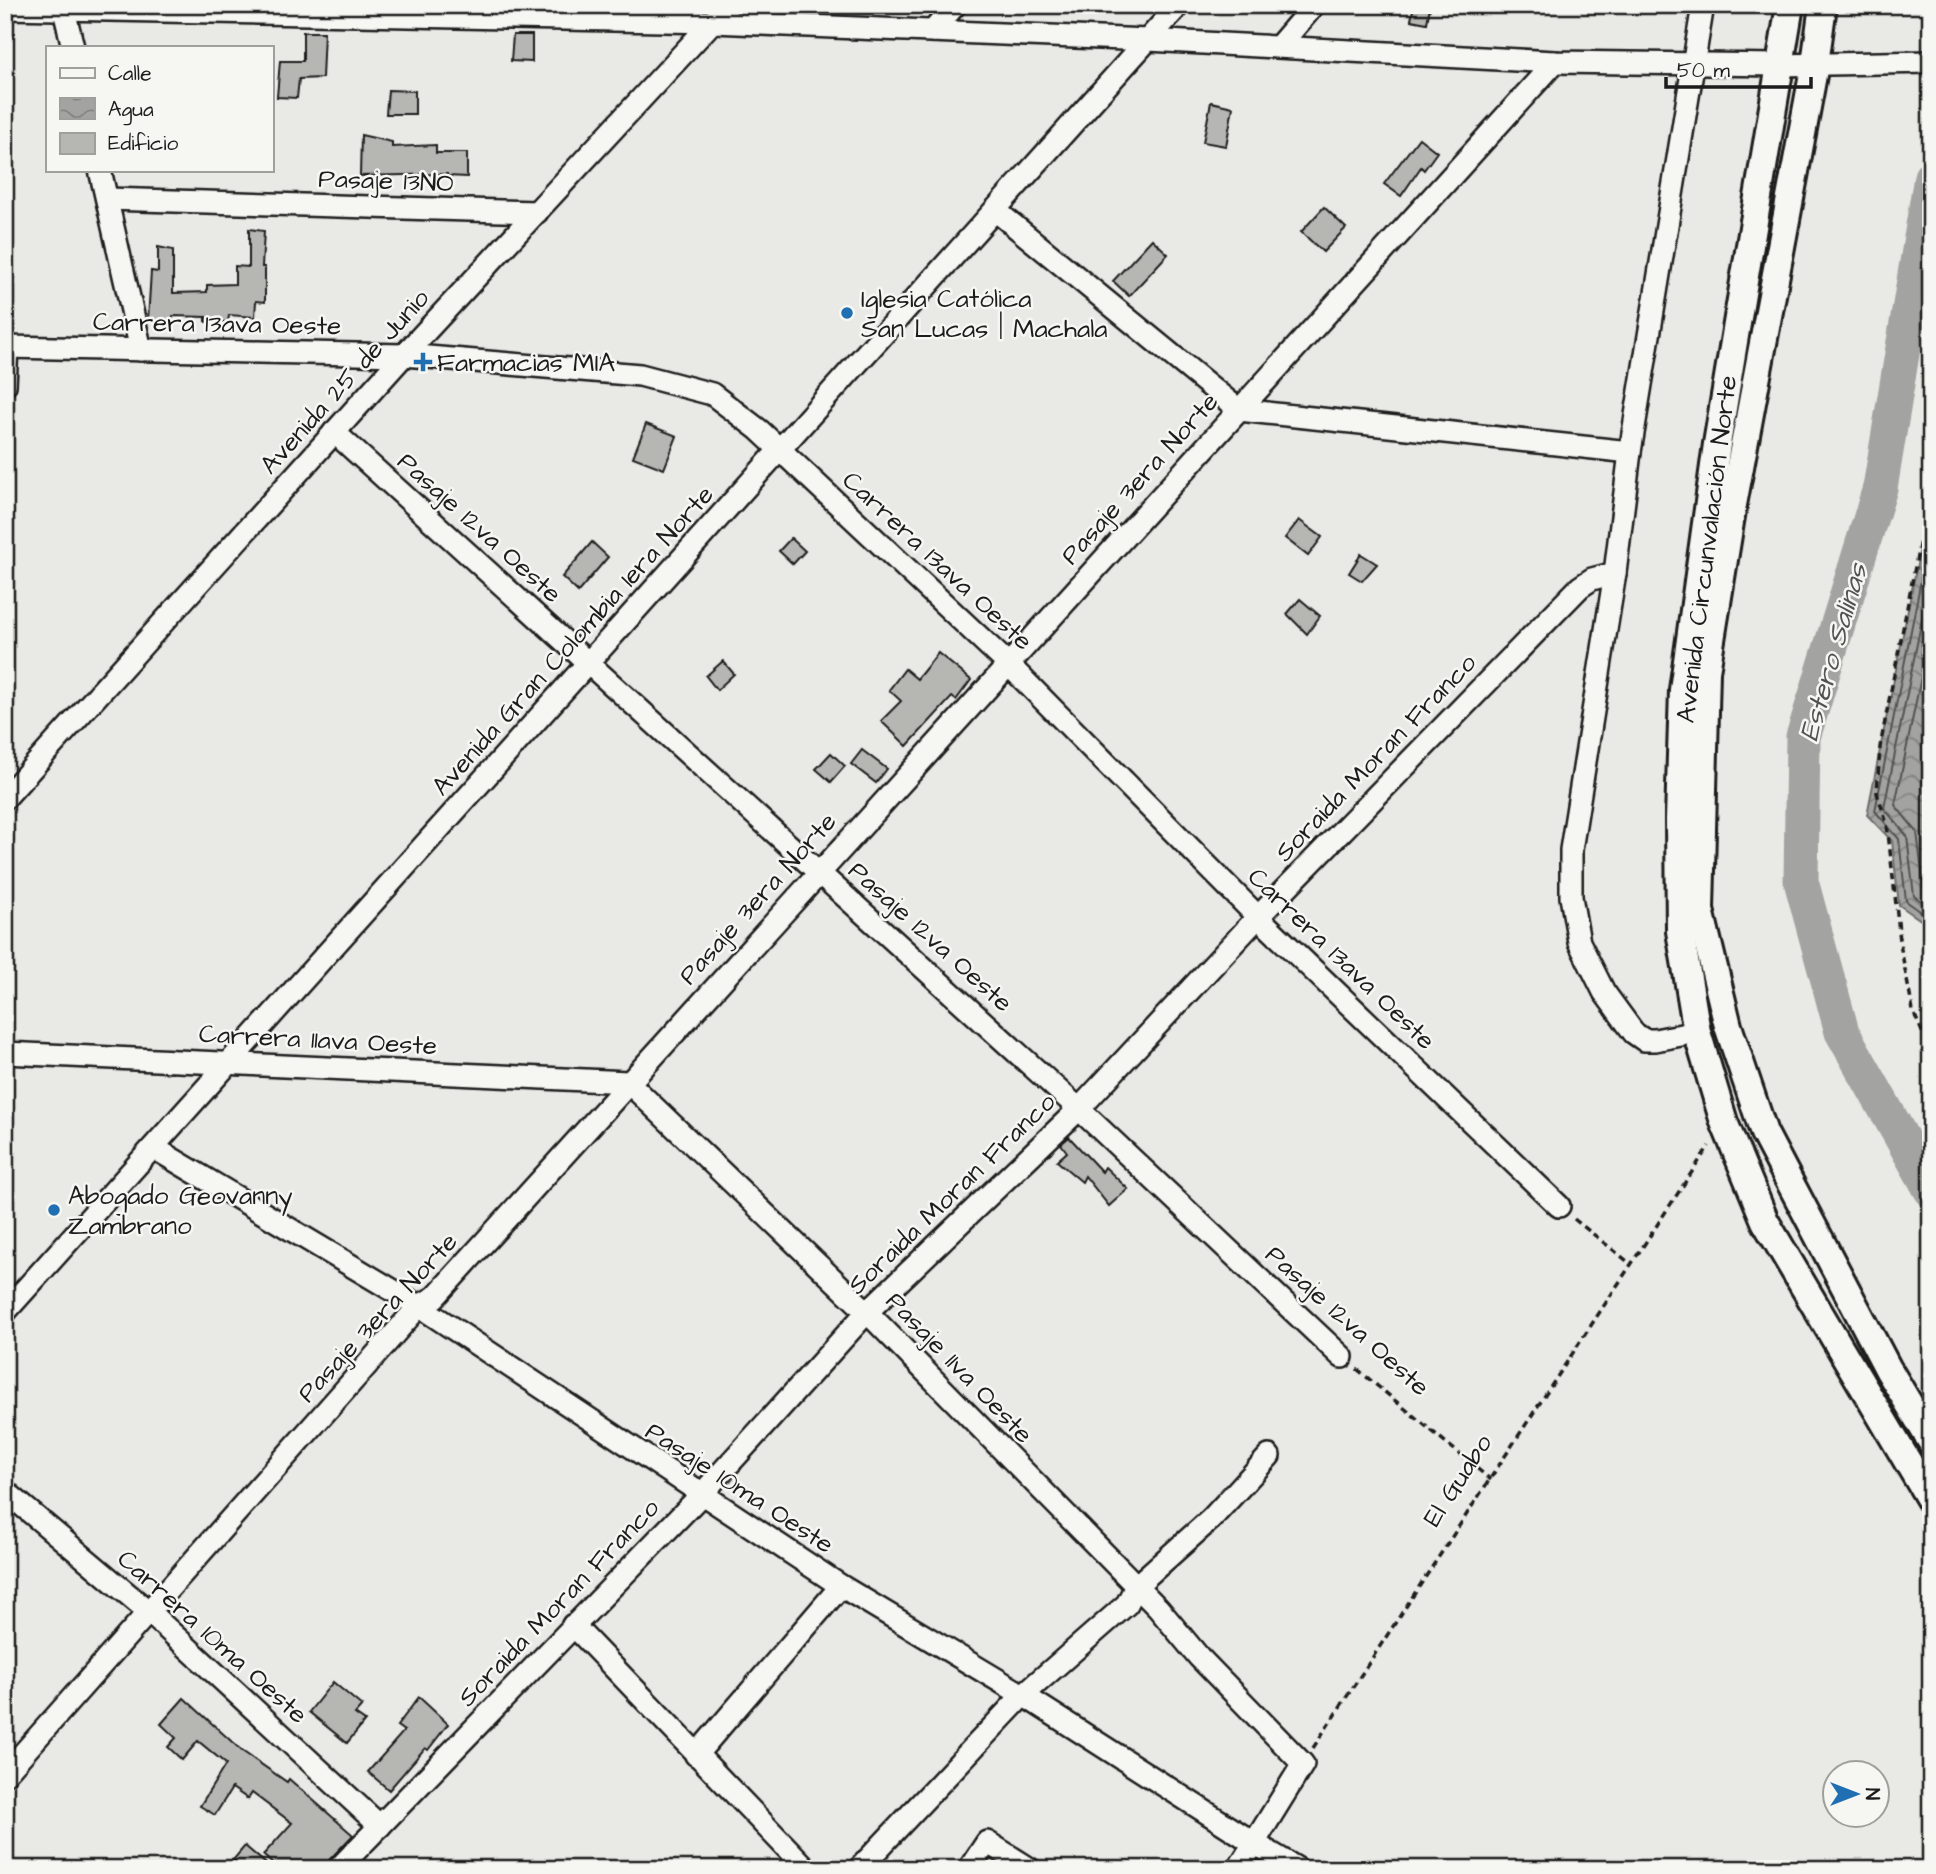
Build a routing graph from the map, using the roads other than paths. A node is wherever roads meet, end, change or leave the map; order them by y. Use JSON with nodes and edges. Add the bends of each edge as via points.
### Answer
{"nodes":[{"id":1,"x":728,"y":5,"type":"edge"},
{"id":2,"x":955,"y":5,"type":"edge"},
{"id":3,"x":1179,"y":5,"type":"edge"},
{"id":4,"x":1314,"y":5,"type":"edge"},
{"id":5,"x":1703,"y":5,"type":"edge"},
{"id":6,"x":1790,"y":5,"type":"edge"},
{"id":7,"x":1823,"y":5,"type":"edge"},
{"id":8,"x":5,"y":8,"type":"edge"},
{"id":9,"x":64,"y":10,"type":"junction"},
{"id":10,"x":389,"y":11,"type":"edge"},
{"id":11,"x":713,"y":22,"type":"junction"},
{"id":12,"x":933,"y":31,"type":"junction"},
{"id":13,"x":1148,"y":40,"type":"junction"},
{"id":14,"x":73,"y":46,"type":"edge"},
{"id":15,"x":1278,"y":47,"type":"junction"},
{"id":16,"x":1555,"y":62,"type":"junction"},
{"id":17,"x":1931,"y":62,"type":"edge"},
{"id":18,"x":1693,"y":64,"type":"junction"},
{"id":19,"x":1815,"y":64,"type":"junction"},
{"id":20,"x":1779,"y":65,"type":"junction"},
{"id":21,"x":100,"y":172,"type":"edge"},
{"id":22,"x":107,"y":199,"type":"junction"},
{"id":23,"x":995,"y":210,"type":"junction"},
{"id":24,"x":537,"y":212,"type":"junction"},
{"id":25,"x":6,"y":347,"type":"edge"},
{"id":26,"x":141,"y":350,"type":"junction"},
{"id":27,"x":404,"y":355,"type":"junction"},
{"id":28,"x":5,"y":386,"type":"edge"},
{"id":29,"x":1239,"y":410,"type":"junction"},
{"id":30,"x":334,"y":432,"type":"junction"},
{"id":31,"x":781,"y":450,"type":"junction"},
{"id":32,"x":1630,"y":452,"type":"junction"},
{"id":33,"x":1615,"y":573,"type":"junction"},
{"id":34,"x":1708,"y":586,"type":"junction"},
{"id":35,"x":589,"y":663,"type":"junction"},
{"id":36,"x":1008,"y":664,"type":"junction"},
{"id":37,"x":5,"y":798,"type":"edge"},
{"id":38,"x":819,"y":872,"type":"junction"},
{"id":39,"x":1258,"y":917,"type":"junction"},
{"id":40,"x":1697,"y":1031,"type":"junction"},
{"id":41,"x":5,"y":1053,"type":"edge"},
{"id":42,"x":230,"y":1062,"type":"junction"},
{"id":43,"x":628,"y":1082,"type":"junction"},
{"id":44,"x":1079,"y":1109,"type":"junction"},
{"id":45,"x":1764,"y":1133,"type":"junction"},
{"id":46,"x":155,"y":1148,"type":"junction"},
{"id":47,"x":1735,"y":1149,"type":"junction"},
{"id":48,"x":1559,"y":1206,"type":"road end"},
{"id":49,"x":419,"y":1306,"type":"junction"},
{"id":50,"x":5,"y":1312,"type":"edge"},
{"id":51,"x":867,"y":1312,"type":"junction"},
{"id":52,"x":1342,"y":1357,"type":"road end"},
{"id":53,"x":1931,"y":1441,"type":"edge"},
{"id":54,"x":1269,"y":1456,"type":"dead end"},
{"id":55,"x":5,"y":1491,"type":"edge"},
{"id":56,"x":701,"y":1495,"type":"junction"},
{"id":57,"x":1931,"y":1501,"type":"edge"},
{"id":58,"x":841,"y":1586,"type":"junction"},
{"id":59,"x":1136,"y":1586,"type":"junction"},
{"id":60,"x":149,"y":1612,"type":"junction"},
{"id":61,"x":573,"y":1625,"type":"junction"},
{"id":62,"x":1023,"y":1695,"type":"junction"},
{"id":63,"x":696,"y":1755,"type":"junction"},
{"id":64,"x":5,"y":1774,"type":"edge"},
{"id":65,"x":380,"y":1826,"type":"junction"},
{"id":66,"x":1254,"y":1843,"type":"junction"},
{"id":67,"x":338,"y":1869,"type":"edge"},
{"id":68,"x":807,"y":1869,"type":"edge"},
{"id":69,"x":859,"y":1869,"type":"edge"},
{"id":70,"x":969,"y":1869,"type":"edge"},
{"id":71,"x":1031,"y":1869,"type":"edge"},
{"id":72,"x":1238,"y":1869,"type":"edge"},
{"id":73,"x":1298,"y":1869,"type":"edge"}],
"edges":[{"from":1,"to":11,"type":"street","name":"Avenida 25 de Junio"},
{"from":2,"to":12,"type":"street"},
{"from":3,"to":13,"type":"street","name":"Avenida Gran Colombia 1era Norte"},
{"from":4,"to":15,"type":"street"},
{"from":5,"to":18,"type":"street"},
{"from":6,"to":20,"type":"main road","name":"Avenida Circunvalación Norte"},
{"from":7,"to":19,"type":"main road","name":"Avenida Circunvalación Norte"},
{"from":8,"to":9,"type":"street"},
{"from":9,"to":10,"type":"street"},
{"from":9,"to":14,"type":"street"},
{"from":10,"to":11,"type":"street"},
{"from":11,"to":12,"type":"street"},
{"from":11,"to":24,"type":"street","name":"Avenida 25 de Junio"},
{"from":12,"to":13,"type":"street"},
{"from":13,"to":15,"type":"street"},
{"from":13,"to":23,"type":"street","name":"Avenida Gran Colombia 1era Norte"},
{"from":15,"to":16,"type":"street"},
{"from":16,"to":18,"type":"street"},
{"from":16,"to":29,"type":"street","name":"Pasaje 3era Norte"},
{"from":17,"to":19,"type":"street"},
{"from":18,"to":20,"type":"street"},
{"from":18,"to":32,"type":"street"},
{"from":19,"to":20,"type":"street"},
{"from":19,"to":34,"type":"main road","name":"Avenida Circunvalación Norte","via":[[1732,510]]},
{"from":20,"to":34,"type":"main road","name":"Avenida Circunvalación Norte","via":[[1717,444]]},
{"from":21,"to":22,"type":"street"},
{"from":22,"to":24,"type":"street","name":"Pasaje 13NO"},
{"from":22,"to":26,"type":"street"},
{"from":23,"to":29,"type":"street"},
{"from":23,"to":31,"type":"street","name":"Avenida Gran Colombia 1era Norte"},
{"from":24,"to":27,"type":"street","name":"Avenida 25 de Junio"},
{"from":25,"to":26,"type":"street","name":"Carrera 13ava Oeste"},
{"from":25,"to":28,"type":"street"},
{"from":26,"to":27,"type":"street","name":"Carrera 13ava Oeste"},
{"from":27,"to":30,"type":"street","name":"Avenida 25 de Junio"},
{"from":27,"to":31,"type":"street","name":"Carrera 13ava Oeste","via":[[640,375],[712,394]]},
{"from":29,"to":32,"type":"street"},
{"from":29,"to":36,"type":"street","name":"Pasaje 3era Norte"},
{"from":30,"to":35,"type":"street","name":"Pasaje 12va Oeste"},
{"from":30,"to":37,"type":"street","name":"Avenida 25 de Junio"},
{"from":31,"to":35,"type":"street","name":"Avenida Gran Colombia 1era Norte"},
{"from":31,"to":36,"type":"street","name":"Carrera 13ava Oeste"},
{"from":32,"to":33,"type":"street"},
{"from":33,"to":39,"type":"street","name":"Soraida Moran Franco","via":[[1580,587]]},
{"from":33,"to":40,"type":"street","via":[[1571,850],[1571,897],[1579,942],[1604,992],[1634,1034],[1655,1040]]},
{"from":34,"to":40,"type":"main road","name":"Avenida Circunvalación Norte","via":[[1683,690],[1679,820],[1680,931]]},
{"from":34,"to":45,"type":"main road","name":"Avenida Circunvalación Norte","via":[[1700,910],[1728,1026]]},
{"from":35,"to":38,"type":"street","name":"Pasaje 12va Oeste"},
{"from":35,"to":42,"type":"street","name":"Avenida Gran Colombia 1era Norte"},
{"from":36,"to":38,"type":"street","name":"Pasaje 3era Norte"},
{"from":36,"to":39,"type":"street","name":"Carrera 13ava Oeste"},
{"from":38,"to":43,"type":"street","name":"Pasaje 3era Norte"},
{"from":38,"to":44,"type":"street","name":"Pasaje 12va Oeste"},
{"from":39,"to":44,"type":"street","name":"Soraida Moran Franco"},
{"from":39,"to":48,"type":"street","name":"Carrera 13ava Oeste"},
{"from":40,"to":47,"type":"main road","name":"Avenida Circunvalación Norte"},
{"from":41,"to":42,"type":"street","name":"Carrera 11ava Oeste"},
{"from":42,"to":43,"type":"street","name":"Carrera 11ava Oeste"},
{"from":42,"to":46,"type":"street","name":"Avenida Gran Colombia 1era Norte"},
{"from":43,"to":49,"type":"street","name":"Pasaje 3era Norte","via":[[435,1297]]},
{"from":43,"to":51,"type":"street","name":"Pasaje 11va Oeste"},
{"from":44,"to":51,"type":"street","name":"Soraida Moran Franco"},
{"from":44,"to":52,"type":"street","name":"Pasaje 12va Oeste"},
{"from":45,"to":47,"type":"main road"},
{"from":45,"to":53,"type":"main road","name":"Avenida Circunvalación Norte"},
{"from":46,"to":49,"type":"street","name":"Pasaje 10ma Oeste"},
{"from":46,"to":50,"type":"street","name":"Avenida Gran Colombia 1era Norte"},
{"from":47,"to":57,"type":"main road","name":"Avenida Circunvalación Norte","via":[[1765,1221]]},
{"from":49,"to":56,"type":"street","name":"Pasaje 10ma Oeste"},
{"from":49,"to":60,"type":"street","name":"Pasaje 3era Norte"},
{"from":51,"to":56,"type":"street","name":"Soraida Moran Franco"},
{"from":51,"to":59,"type":"street","name":"Pasaje 11va Oeste"},
{"from":54,"to":59,"type":"street","via":[[1211,1519]]},
{"from":55,"to":60,"type":"street","name":"Carrera 10ma Oeste"},
{"from":56,"to":58,"type":"street","name":"Pasaje 10ma Oeste"},
{"from":56,"to":61,"type":"street","name":"Soraida Moran Franco"},
{"from":58,"to":62,"type":"street","name":"Pasaje 10ma Oeste"},
{"from":58,"to":63,"type":"street"},
{"from":59,"to":62,"type":"street","via":[[1127,1604]]},
{"from":59,"to":66,"type":"street","name":"Pasaje 11va Oeste","via":[[1303,1764]]},
{"from":60,"to":64,"type":"street","name":"Pasaje 3era Norte"},
{"from":60,"to":65,"type":"street","name":"Carrera 10ma Oeste"},
{"from":61,"to":63,"type":"street"},
{"from":61,"to":65,"type":"street","name":"Soraida Moran Franco"},
{"from":62,"to":66,"type":"street","name":"Pasaje 10ma Oeste"},
{"from":62,"to":69,"type":"street"},
{"from":63,"to":68,"type":"street"},
{"from":65,"to":67,"type":"street","name":"Soraida Moran Franco"},
{"from":66,"to":72,"type":"street"},
{"from":66,"to":73,"type":"street","name":"Pasaje 10ma Oeste"},
{"from":70,"to":71,"type":"street","via":[[987,1842]]}]}
